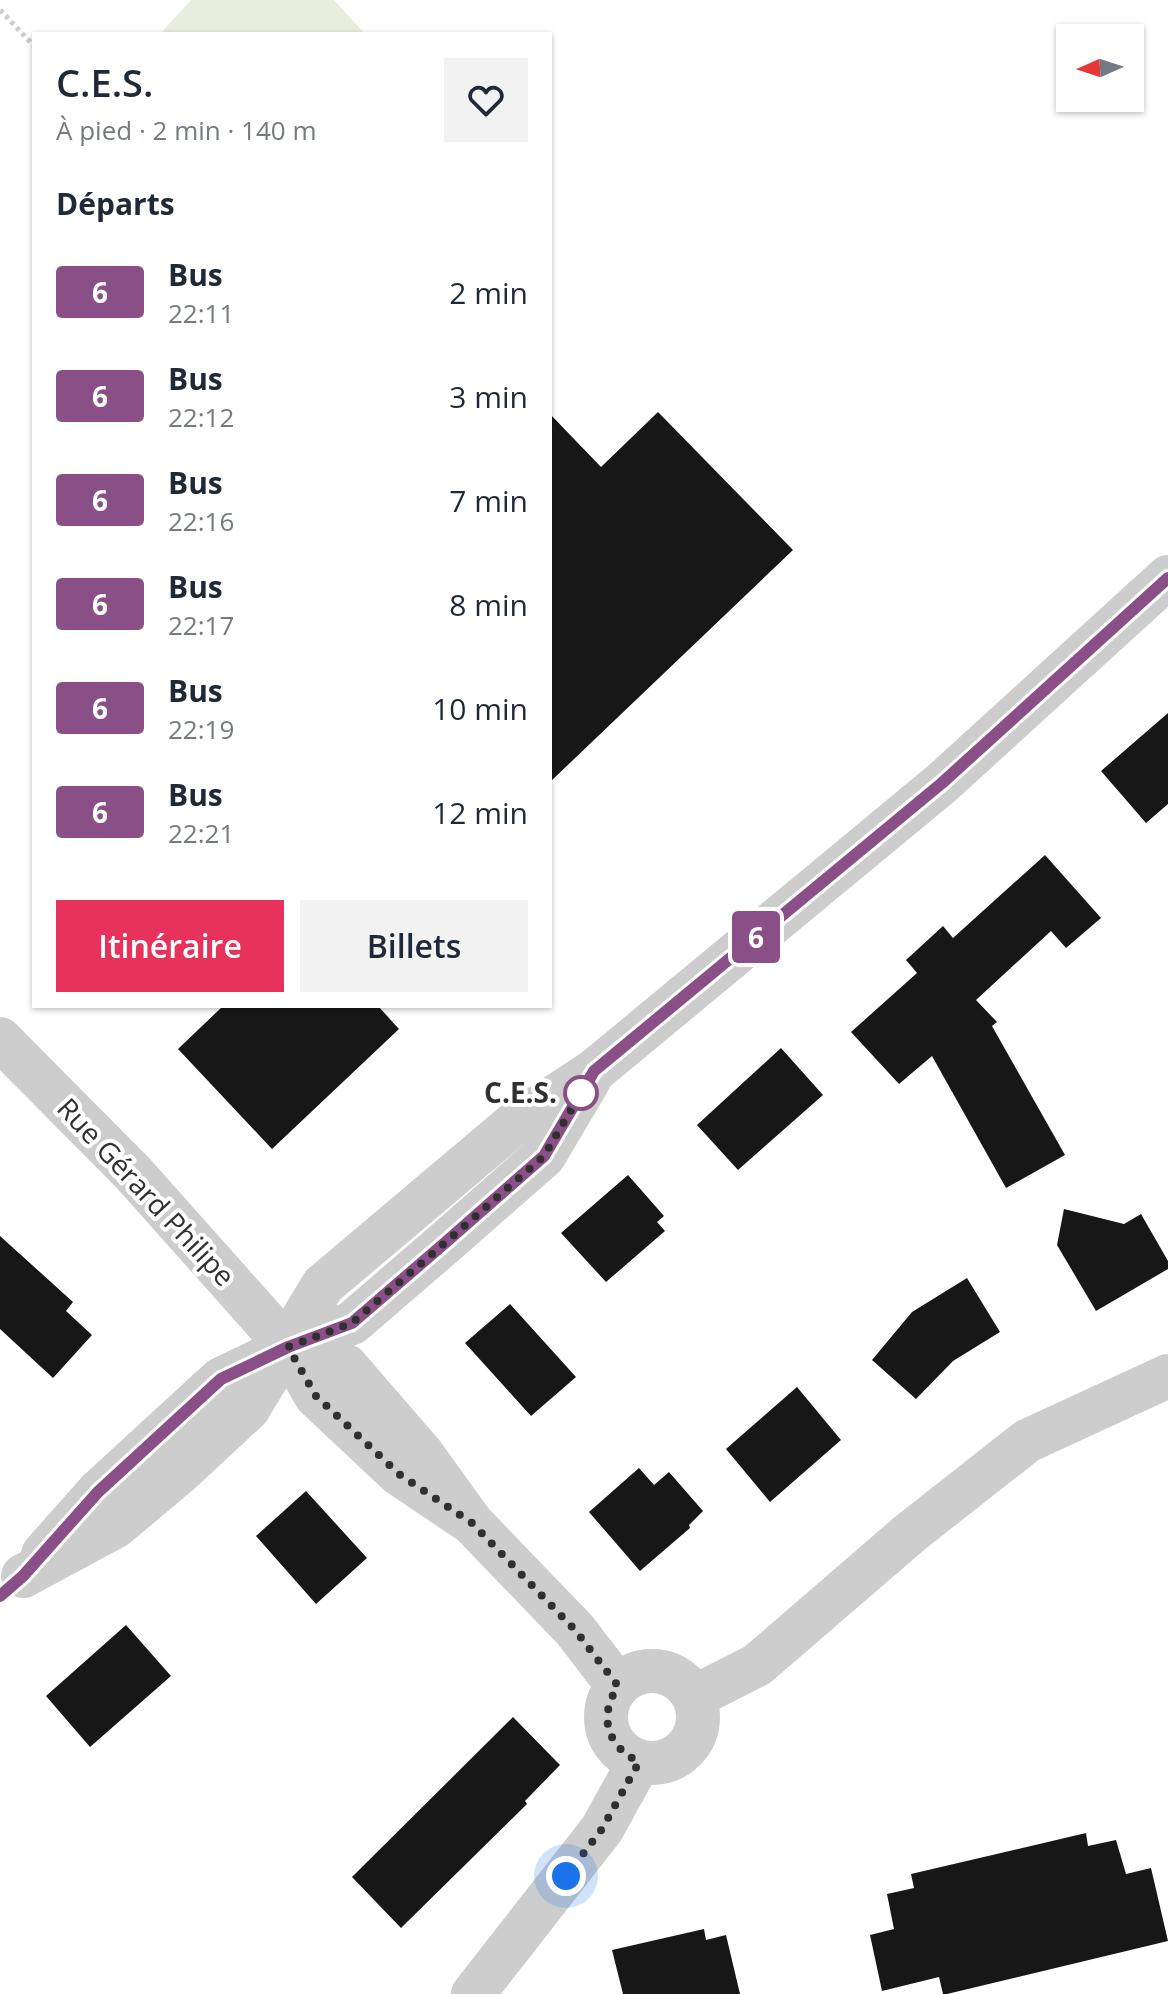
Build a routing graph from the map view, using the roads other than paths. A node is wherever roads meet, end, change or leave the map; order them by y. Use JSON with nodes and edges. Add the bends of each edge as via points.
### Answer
{"nodes":[{"id":1,"x":1168,"y":577,"type":"edge"},
{"id":2,"x":0,"y":1039,"type":"edge"},
{"id":3,"x":288,"y":1347,"type":"junction"},
{"id":4,"x":1168,"y":1376,"type":"edge"},
{"id":5,"x":11,"y":1586,"type":"edge"},
{"id":6,"x":618,"y":1686,"type":"junction"},
{"id":7,"x":694,"y":1697,"type":"junction"},
{"id":8,"x":639,"y":1762,"type":"junction"},
{"id":9,"x":473,"y":1994,"type":"edge"}],
"edges":[{"from":1,"to":3,"type":"street","via":[[942,783],[594,1071],[544,1156],[352,1323]]},
{"from":2,"to":3,"type":"street","name":"Rue Gérard Philipe","via":[[133,1173]]},
{"from":3,"to":5,"type":"street","via":[[221,1379],[98,1492]]},
{"from":3,"to":6,"type":"street","via":[[346,1366],[423,1455],[472,1523],[575,1630]]},
{"from":4,"to":7,"type":"street","via":[[1027,1441],[757,1665]]},
{"from":6,"to":7,"type":"street","via":[[629,1676],[659,1671],[674,1675]]},
{"from":6,"to":8,"type":"street","via":[[609,1699],[608,1730],[614,1744]]},
{"from":7,"to":8,"type":"street","via":[[699,1712],[692,1741],[682,1753],[669,1760]]},
{"from":8,"to":9,"type":"street","via":[[602,1829]]}]}
